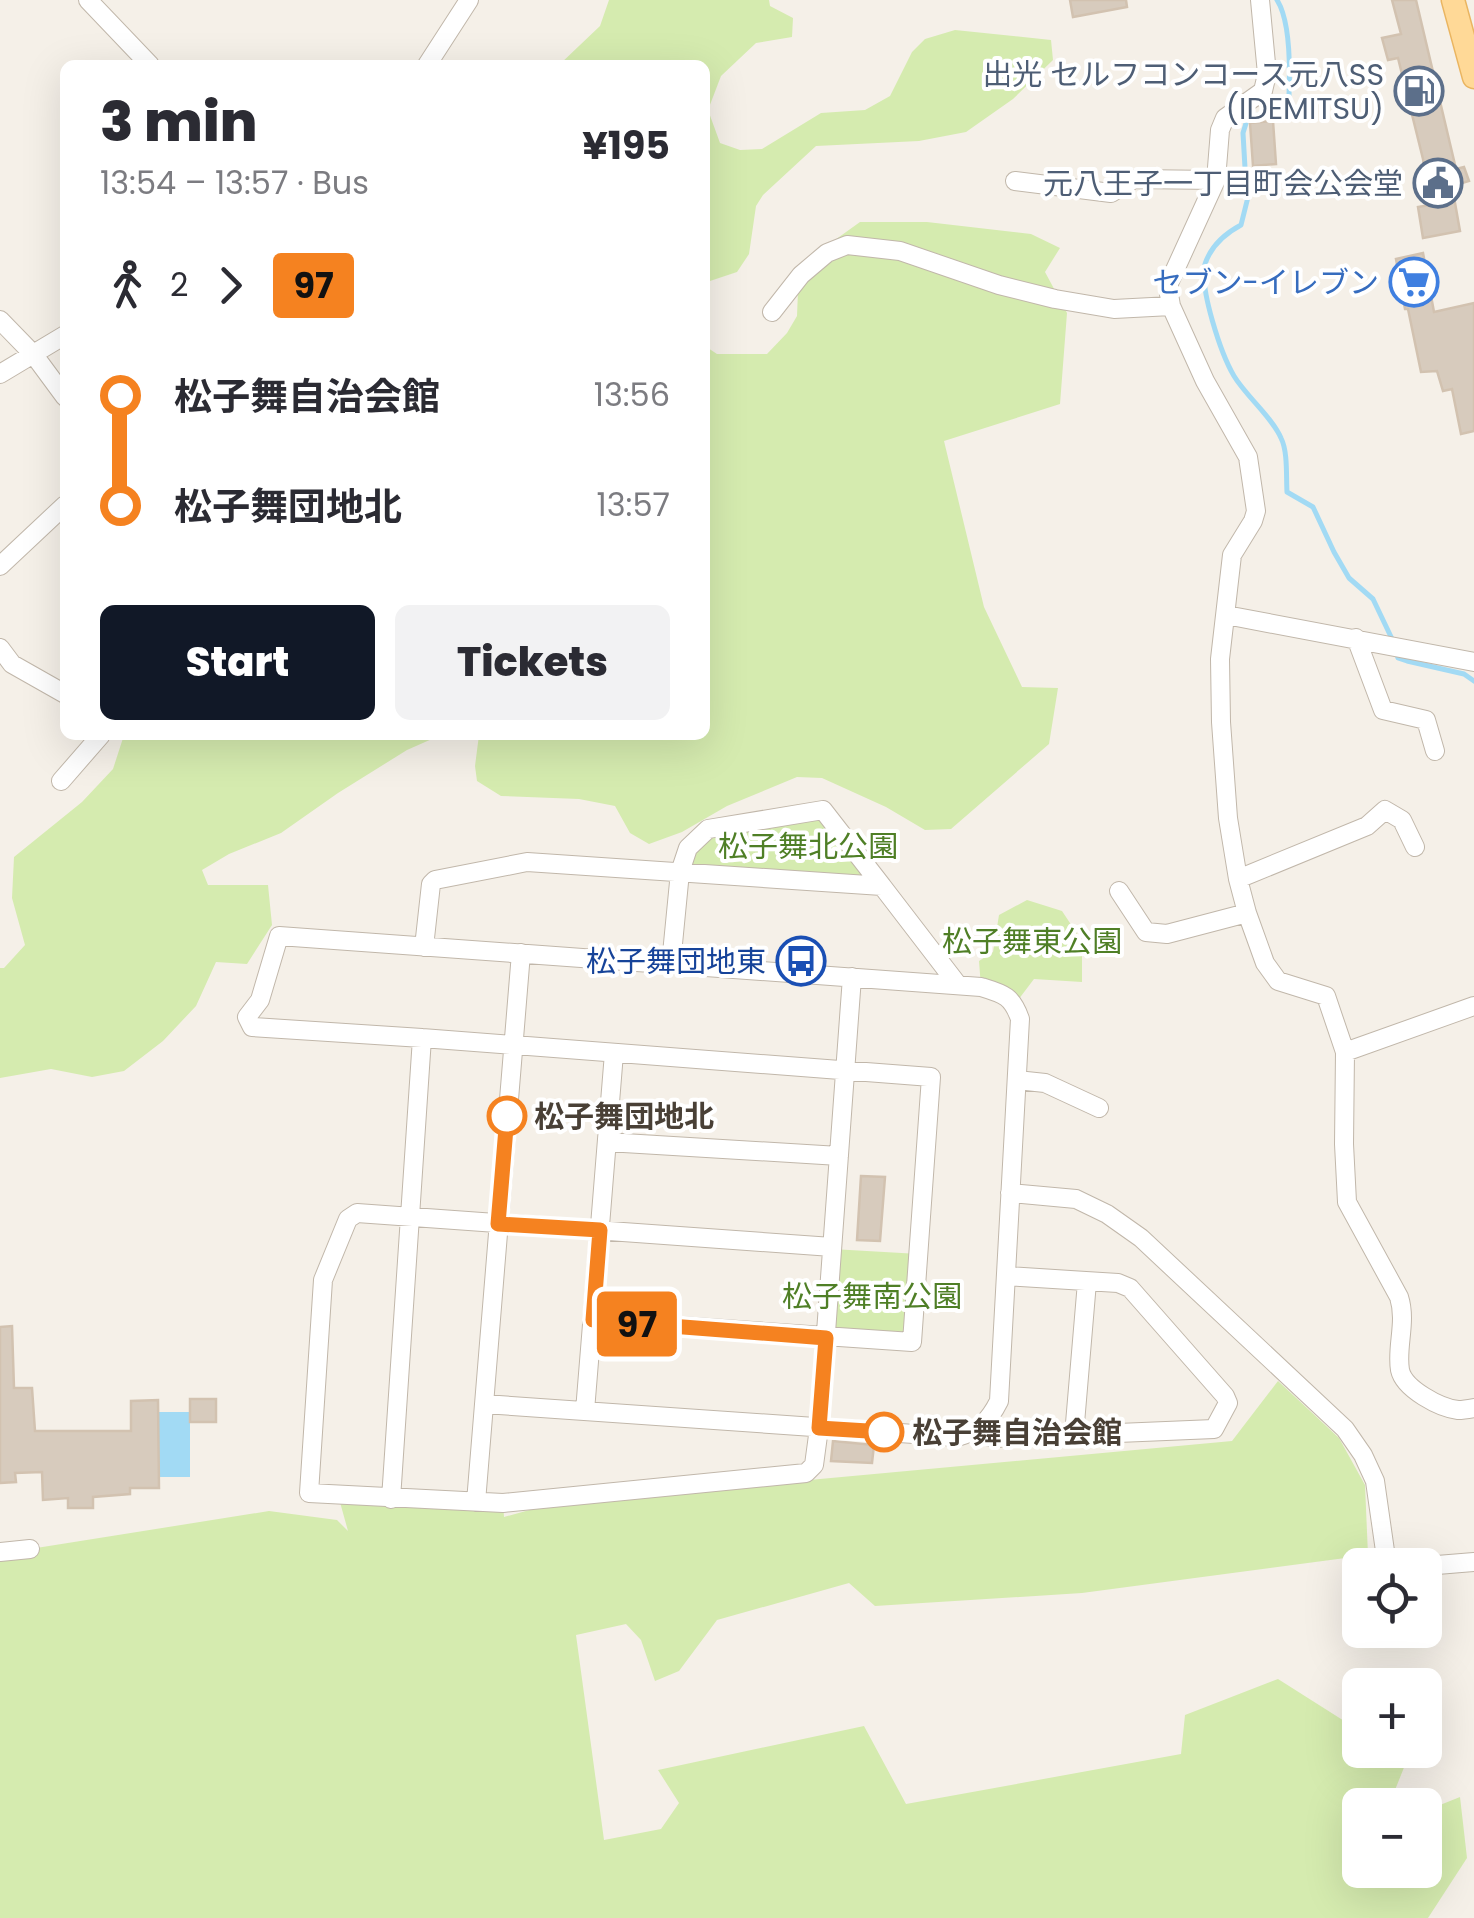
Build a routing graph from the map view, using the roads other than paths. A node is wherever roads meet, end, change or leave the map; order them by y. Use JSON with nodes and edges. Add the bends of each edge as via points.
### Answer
{"nodes":[{"id":1,"x":88,"y":0,"type":"edge"},
{"id":2,"x":469,"y":0,"type":"edge"},
{"id":3,"x":1260,"y":0,"type":"edge"},
{"id":4,"x":1453,"y":0,"type":"edge"},
{"id":5,"x":145,"y":60,"type":"edge"},
{"id":6,"x":430,"y":60,"type":"edge"},
{"id":7,"x":1474,"y":78,"type":"edge"},
{"id":8,"x":1216,"y":180,"type":"junction"},
{"id":9,"x":1015,"y":181,"type":"dead end"},
{"id":10,"x":1171,"y":306,"type":"junction"},
{"id":11,"x":772,"y":312,"type":"dead end"},
{"id":12,"x":0,"y":320,"type":"edge"},
{"id":13,"x":60,"y":338,"type":"edge"},
{"id":14,"x":34,"y":355,"type":"junction"},
{"id":15,"x":0,"y":374,"type":"edge"},
{"id":16,"x":60,"y":390,"type":"edge"},
{"id":17,"x":60,"y":510,"type":"edge"},
{"id":18,"x":0,"y":566,"type":"edge"},
{"id":19,"x":1226,"y":615,"type":"junction"},
{"id":20,"x":1356,"y":638,"type":"junction"},
{"id":21,"x":0,"y":648,"type":"edge"},
{"id":22,"x":1474,"y":662,"type":"edge"},
{"id":23,"x":60,"y":691,"type":"edge"},
{"id":24,"x":97,"y":740,"type":"edge"},
{"id":25,"x":1435,"y":751,"type":"dead end"},
{"id":26,"x":61,"y":781,"type":"dead end"},
{"id":27,"x":1415,"y":847,"type":"dead end"},
{"id":28,"x":680,"y":872,"type":"junction"},
{"id":29,"x":1238,"y":879,"type":"junction"},
{"id":30,"x":882,"y":886,"type":"junction"},
{"id":31,"x":1119,"y":891,"type":"dead end"},
{"id":32,"x":1246,"y":913,"type":"junction"},
{"id":33,"x":424,"y":947,"type":"junction"},
{"id":34,"x":520,"y":953,"type":"junction"},
{"id":35,"x":672,"y":964,"type":"junction"},
{"id":36,"x":852,"y":977,"type":"junction"},
{"id":37,"x":958,"y":986,"type":"junction"},
{"id":38,"x":1474,"y":1006,"type":"edge"},
{"id":39,"x":422,"y":1038,"type":"junction"},
{"id":40,"x":513,"y":1044,"type":"junction"},
{"id":41,"x":1345,"y":1052,"type":"junction"},
{"id":42,"x":614,"y":1053,"type":"junction"},
{"id":43,"x":845,"y":1070,"type":"junction"},
{"id":44,"x":1017,"y":1080,"type":"junction"},
{"id":45,"x":1100,"y":1108,"type":"dead end"},
{"id":46,"x":607,"y":1142,"type":"junction"},
{"id":47,"x":839,"y":1156,"type":"junction"},
{"id":48,"x":1010,"y":1193,"type":"junction"},
{"id":49,"x":410,"y":1216,"type":"junction"},
{"id":50,"x":498,"y":1224,"type":"junction"},
{"id":51,"x":600,"y":1230,"type":"junction"},
{"id":52,"x":832,"y":1247,"type":"junction"},
{"id":53,"x":1006,"y":1276,"type":"junction"},
{"id":54,"x":1087,"y":1282,"type":"junction"},
{"id":55,"x":593,"y":1320,"type":"junction"},
{"id":56,"x":826,"y":1338,"type":"junction"},
{"id":57,"x":484,"y":1404,"type":"junction"},
{"id":58,"x":1474,"y":1408,"type":"edge"},
{"id":59,"x":586,"y":1411,"type":"junction"},
{"id":60,"x":819,"y":1428,"type":"junction"},
{"id":61,"x":971,"y":1433,"type":"junction"},
{"id":62,"x":1074,"y":1435,"type":"junction"},
{"id":63,"x":390,"y":1499,"type":"junction"},
{"id":64,"x":476,"y":1502,"type":"junction"},
{"id":65,"x":1385,"y":1548,"type":"edge"},
{"id":66,"x":30,"y":1550,"type":"dead end"},
{"id":67,"x":0,"y":1552,"type":"edge"},
{"id":68,"x":1474,"y":1562,"type":"edge"},
{"id":69,"x":1442,"y":1565,"type":"edge"}],
"edges":[{"from":1,"to":5,"type":"street"},
{"from":2,"to":6,"type":"street"},
{"from":3,"to":8,"type":"street","via":[[1267,74],[1263,90],[1225,118]]},
{"from":4,"to":7,"type":"main road"},
{"from":8,"to":9,"type":"street","via":[[1134,179],[1111,193]]},
{"from":8,"to":10,"type":"street","via":[[1169,283]]},
{"from":10,"to":11,"type":"street","via":[[1114,309],[1055,299],[900,251],[846,245],[801,275]]},
{"from":10,"to":19,"type":"street","via":[[1248,457],[1256,511],[1232,555]]},
{"from":12,"to":14,"type":"street"},
{"from":13,"to":14,"type":"street"},
{"from":14,"to":15,"type":"street"},
{"from":14,"to":16,"type":"street"},
{"from":17,"to":18,"type":"street"},
{"from":19,"to":20,"type":"street"},
{"from":19,"to":29,"type":"street","via":[[1221,722]]},
{"from":20,"to":22,"type":"street"},
{"from":20,"to":25,"type":"street","via":[[1384,710],[1426,720]]},
{"from":21,"to":23,"type":"street","via":[[12,664]]},
{"from":24,"to":26,"type":"street"},
{"from":27,"to":29,"type":"street","via":[[1402,820],[1385,810],[1368,826]]},
{"from":28,"to":30,"type":"street"},
{"from":28,"to":30,"type":"street","via":[[688,848],[708,829],[823,810]]},
{"from":28,"to":33,"type":"street","via":[[527,862],[435,880]]},
{"from":28,"to":35,"type":"street"},
{"from":29,"to":32,"type":"street"},
{"from":30,"to":37,"type":"street"},
{"from":31,"to":32,"type":"street","via":[[1146,932],[1167,934]]},
{"from":32,"to":41,"type":"street","via":[[1278,981],[1326,996]]},
{"from":33,"to":34,"type":"street"},
{"from":33,"to":39,"type":"street","via":[[279,936],[260,1000],[247,1017],[252,1027]]},
{"from":34,"to":35,"type":"street"},
{"from":34,"to":40,"type":"street"},
{"from":35,"to":36,"type":"street"},
{"from":36,"to":37,"type":"street"},
{"from":36,"to":43,"type":"street"},
{"from":37,"to":44,"type":"street","via":[[982,987],[1015,1004]]},
{"from":38,"to":41,"type":"street"},
{"from":39,"to":40,"type":"street"},
{"from":39,"to":49,"type":"street"},
{"from":40,"to":42,"type":"street"},
{"from":40,"to":50,"type":"street"},
{"from":41,"to":58,"type":"street","via":[[1347,1202],[1403,1309],[1400,1370],[1406,1384],[1429,1400]]},
{"from":42,"to":43,"type":"street"},
{"from":42,"to":46,"type":"street"},
{"from":43,"to":47,"type":"street"},
{"from":43,"to":56,"type":"street","via":[[931,1077],[918,1269],[912,1342]]},
{"from":44,"to":45,"type":"street","via":[[1045,1084]]},
{"from":44,"to":48,"type":"street"},
{"from":46,"to":47,"type":"street"},
{"from":46,"to":51,"type":"street"},
{"from":47,"to":52,"type":"street"},
{"from":48,"to":53,"type":"street"},
{"from":48,"to":65,"type":"street","via":[[1076,1199],[1107,1214],[1345,1429],[1375,1482]]},
{"from":49,"to":50,"type":"street"},
{"from":49,"to":63,"type":"street"},
{"from":49,"to":63,"type":"street","via":[[356,1213],[322,1280],[309,1494]]},
{"from":50,"to":51,"type":"street"},
{"from":50,"to":57,"type":"street"},
{"from":51,"to":52,"type":"street"},
{"from":51,"to":55,"type":"street"},
{"from":52,"to":56,"type":"street"},
{"from":53,"to":54,"type":"street"},
{"from":53,"to":61,"type":"street","via":[[999,1401]]},
{"from":54,"to":62,"type":"street"},
{"from":54,"to":62,"type":"street","via":[[1130,1288],[1228,1403],[1214,1429]]},
{"from":55,"to":56,"type":"street"},
{"from":55,"to":59,"type":"street"},
{"from":56,"to":60,"type":"street"},
{"from":57,"to":59,"type":"street"},
{"from":57,"to":64,"type":"street"},
{"from":59,"to":60,"type":"street"},
{"from":60,"to":61,"type":"street","via":[[957,1438]]},
{"from":60,"to":64,"type":"street","via":[[814,1465],[806,1473]]},
{"from":61,"to":62,"type":"street"},
{"from":63,"to":64,"type":"street"},
{"from":66,"to":67,"type":"street"},
{"from":68,"to":69,"type":"street"}]}
